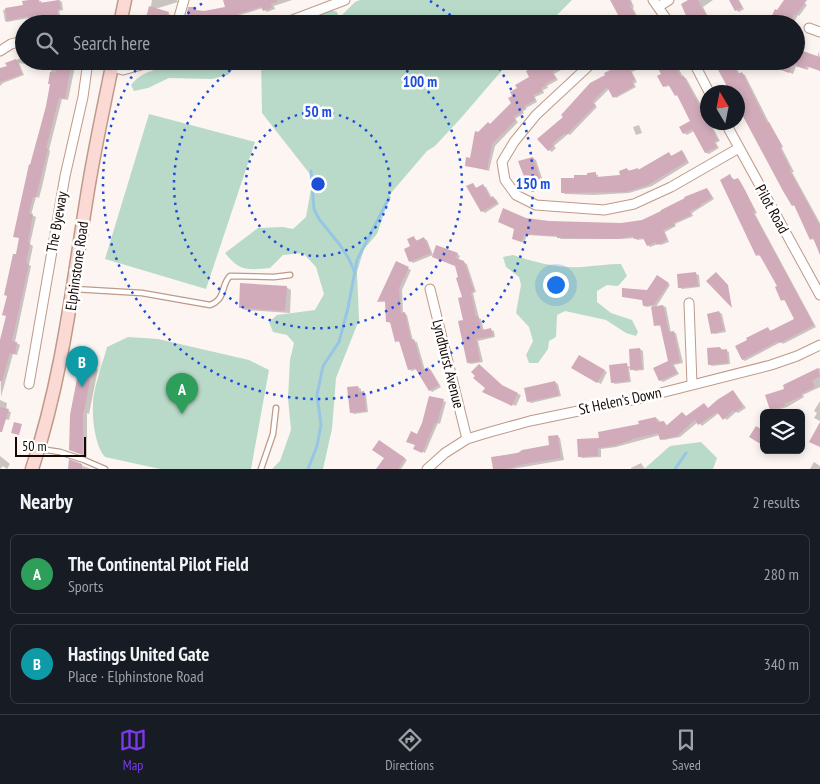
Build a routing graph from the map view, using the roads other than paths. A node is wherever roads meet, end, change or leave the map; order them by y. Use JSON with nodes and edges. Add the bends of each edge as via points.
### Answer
{"nodes":[{"id":1,"x":125,"y":0,"type":"edge"},
{"id":2,"x":184,"y":0,"type":"edge"},
{"id":3,"x":345,"y":0,"type":"edge"},
{"id":4,"x":669,"y":0,"type":"edge"},
{"id":5,"x":656,"y":4,"type":"edge"},
{"id":6,"x":122,"y":15,"type":"edge"},
{"id":7,"x":180,"y":15,"type":"edge"},
{"id":8,"x":306,"y":15,"type":"edge"},
{"id":9,"x":664,"y":15,"type":"edge"},
{"id":10,"x":810,"y":28,"type":"dead end"},
{"id":11,"x":820,"y":32,"type":"edge"},
{"id":12,"x":15,"y":43,"type":"edge"},
{"id":13,"x":0,"y":51,"type":"edge"},
{"id":14,"x":87,"y":70,"type":"edge"},
{"id":15,"x":111,"y":70,"type":"edge"},
{"id":16,"x":584,"y":70,"type":"edge"},
{"id":17,"x":698,"y":70,"type":"edge"},
{"id":18,"x":705,"y":85,"type":"edge"},
{"id":19,"x":729,"y":130,"type":"edge"},
{"id":20,"x":739,"y":148,"type":"junction"},
{"id":21,"x":290,"y":274,"type":"dead end"},
{"id":22,"x":74,"y":289,"type":"junction"},
{"id":23,"x":430,"y":289,"type":"dead end"},
{"id":24,"x":820,"y":295,"type":"edge"},
{"id":25,"x":689,"y":303,"type":"dead end"},
{"id":26,"x":820,"y":345,"type":"edge"},
{"id":27,"x":29,"y":384,"type":"dead end"},
{"id":28,"x":692,"y":384,"type":"junction"},
{"id":29,"x":276,"y":408,"type":"dead end"},
{"id":30,"x":467,"y":440,"type":"junction"},
{"id":31,"x":39,"y":449,"type":"junction"},
{"id":32,"x":32,"y":469,"type":"edge"},
{"id":33,"x":105,"y":469,"type":"edge"},
{"id":34,"x":262,"y":469,"type":"edge"},
{"id":35,"x":426,"y":469,"type":"edge"}],
"edges":[{"from":1,"to":6,"type":"street"},
{"from":2,"to":7,"type":"street"},
{"from":3,"to":8,"type":"street"},
{"from":4,"to":5,"type":"street"},
{"from":5,"to":9,"type":"street"},
{"from":10,"to":11,"type":"street"},
{"from":12,"to":13,"type":"street"},
{"from":14,"to":27,"type":"street","name":"The Byeway","via":[[64,176]]},
{"from":15,"to":22,"type":"street","name":"Elphinstone Road","via":[[87,194]]},
{"from":16,"to":20,"type":"street","via":[[536,115],[502,162],[505,180],[516,195],[536,205],[604,210],[634,204]]},
{"from":17,"to":18,"type":"street"},
{"from":19,"to":20,"type":"street","name":"Pilot Road"},
{"from":20,"to":24,"type":"street","name":"Pilot Road"},
{"from":21,"to":22,"type":"lane","via":[[230,276],[218,302],[210,305],[142,293]]},
{"from":22,"to":31,"type":"street","name":"Elphinstone Road","via":[[65,343]]},
{"from":23,"to":30,"type":"street","name":"Lyndhurst Avenue"},
{"from":25,"to":28,"type":"street"},
{"from":26,"to":28,"type":"street","name":"St Helen's Down","via":[[771,365]]},
{"from":28,"to":30,"type":"street","name":"St Helen's Down","via":[[530,421]]},
{"from":29,"to":34,"type":"lane","via":[[273,434]]},
{"from":30,"to":35,"type":"street","name":"St Helen's Down"},
{"from":31,"to":32,"type":"street","name":"Elphinstone Road"},
{"from":31,"to":33,"type":"lane","via":[[68,455]]}]}
